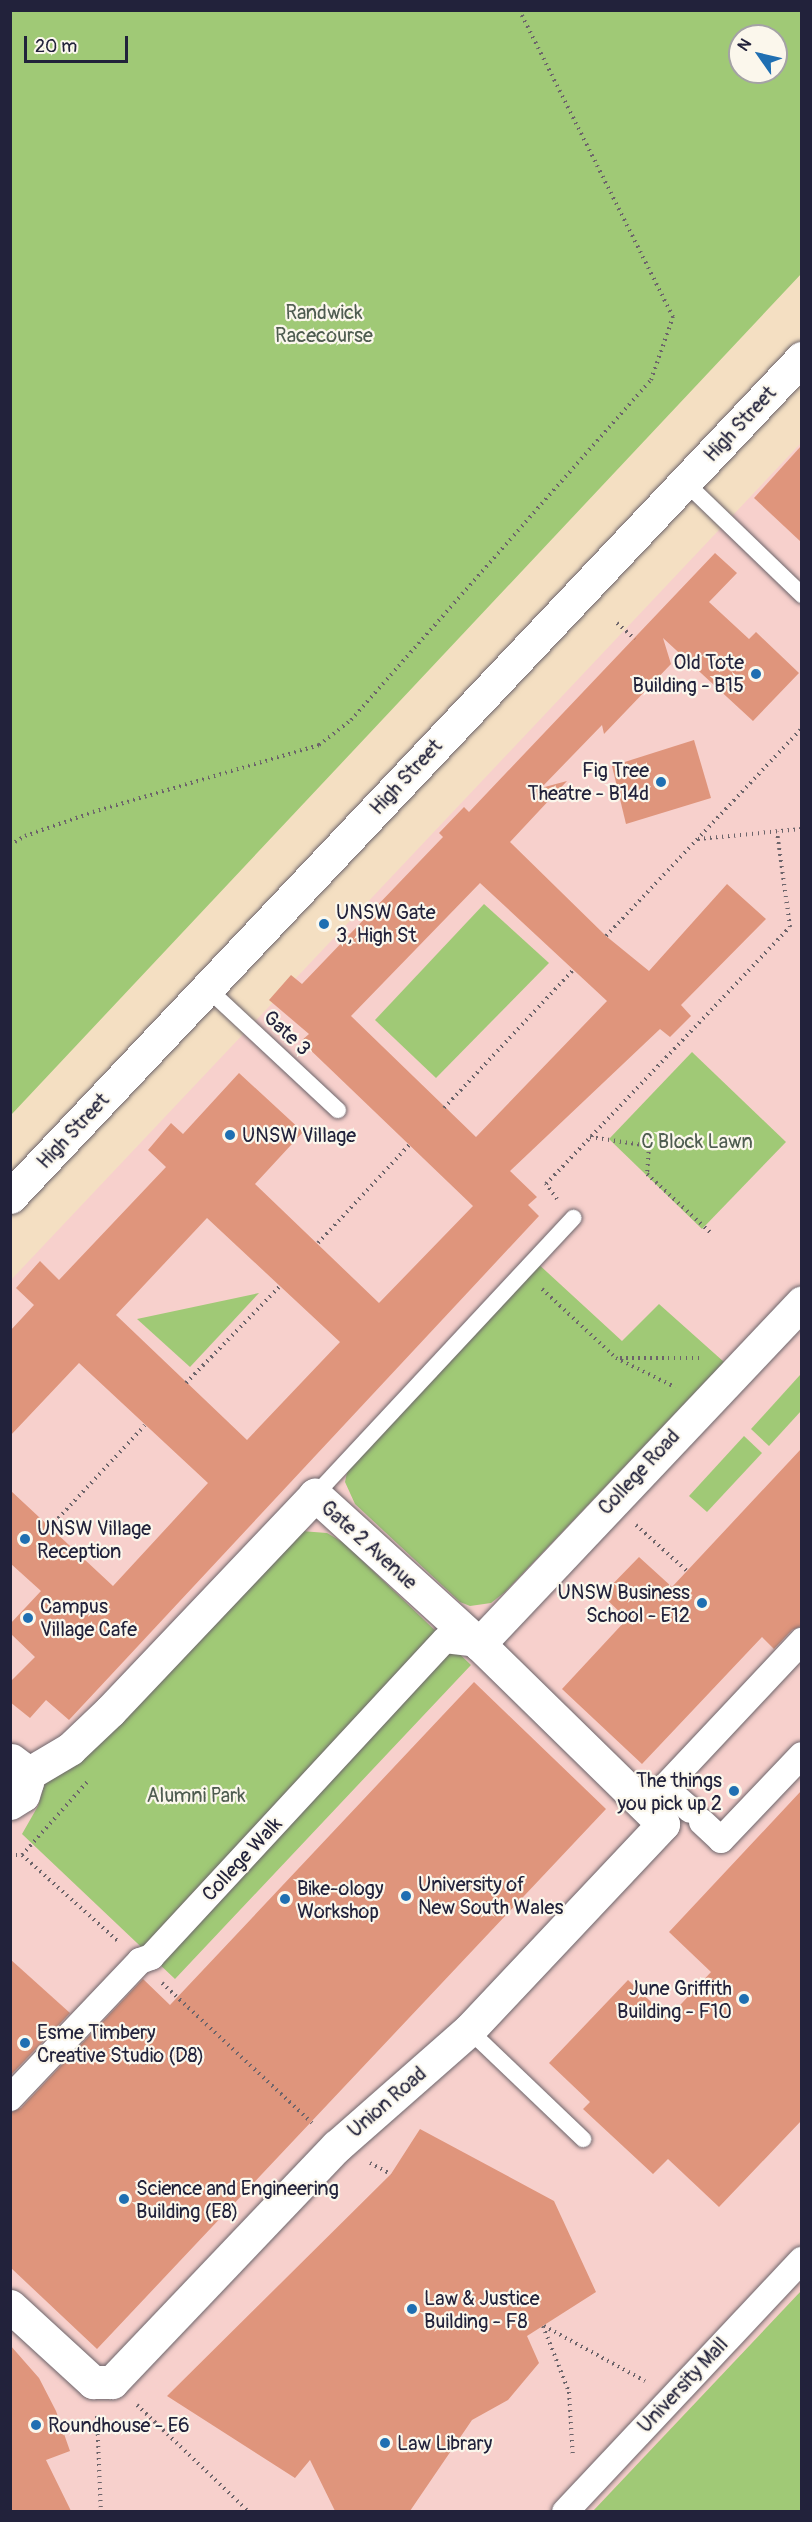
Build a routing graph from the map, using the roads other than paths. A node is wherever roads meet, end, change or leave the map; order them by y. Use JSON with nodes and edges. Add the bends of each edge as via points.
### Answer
{"nodes":[{"id":1,"x":801,"y":358,"type":"edge"},
{"id":2,"x":686,"y":482,"type":"junction"},
{"id":3,"x":801,"y":595,"type":"edge"},
{"id":4,"x":207,"y":988,"type":"junction"},
{"id":5,"x":339,"y":1110,"type":"dead end"},
{"id":6,"x":10,"y":1197,"type":"edge"},
{"id":7,"x":573,"y":1218,"type":"road end"},
{"id":8,"x":801,"y":1302,"type":"edge"},
{"id":9,"x":315,"y":1495,"type":"junction"},
{"id":10,"x":801,"y":1641,"type":"edge"},
{"id":11,"x":479,"y":1644,"type":"junction"},
{"id":12,"x":801,"y":1755,"type":"edge"},
{"id":13,"x":18,"y":1767,"type":"edge"},
{"id":14,"x":10,"y":1803,"type":"edge"},
{"id":15,"x":673,"y":1810,"type":"junction"},
{"id":16,"x":470,"y":2030,"type":"junction"},
{"id":17,"x":10,"y":2098,"type":"edge"},
{"id":18,"x":583,"y":2139,"type":"dead end"},
{"id":19,"x":801,"y":2260,"type":"edge"},
{"id":20,"x":10,"y":2306,"type":"edge"},
{"id":21,"x":568,"y":2508,"type":"edge"}],
"edges":[{"from":1,"to":2,"type":"street","name":"High Street"},
{"from":2,"to":3,"type":"lane"},
{"from":2,"to":4,"type":"street","name":"High Street"},
{"from":4,"to":5,"type":"lane","name":"Gate 3"},
{"from":4,"to":6,"type":"street","name":"High Street"},
{"from":7,"to":9,"type":"lane"},
{"from":8,"to":11,"type":"street","name":"College Road"},
{"from":9,"to":11,"type":"street","name":"Gate 2 Avenue"},
{"from":9,"to":13,"type":"street","name":"Gate 2 Avenue","via":[[70,1749]]},
{"from":10,"to":15,"type":"street"},
{"from":11,"to":15,"type":"street","name":"Gate 2 Avenue"},
{"from":11,"to":17,"type":"street","name":"College Walk","via":[[445,1640],[151,1957],[140,1961]]},
{"from":12,"to":15,"type":"street","via":[[721,1840]]},
{"from":13,"to":14,"type":"street","via":[[26,1789]]},
{"from":15,"to":16,"type":"street","name":"Union Road"},
{"from":16,"to":18,"type":"lane"},
{"from":16,"to":20,"type":"street","name":"Union Road","via":[[348,2152],[103,2382]]},
{"from":19,"to":21,"type":"street","name":"University Mall"}]}
